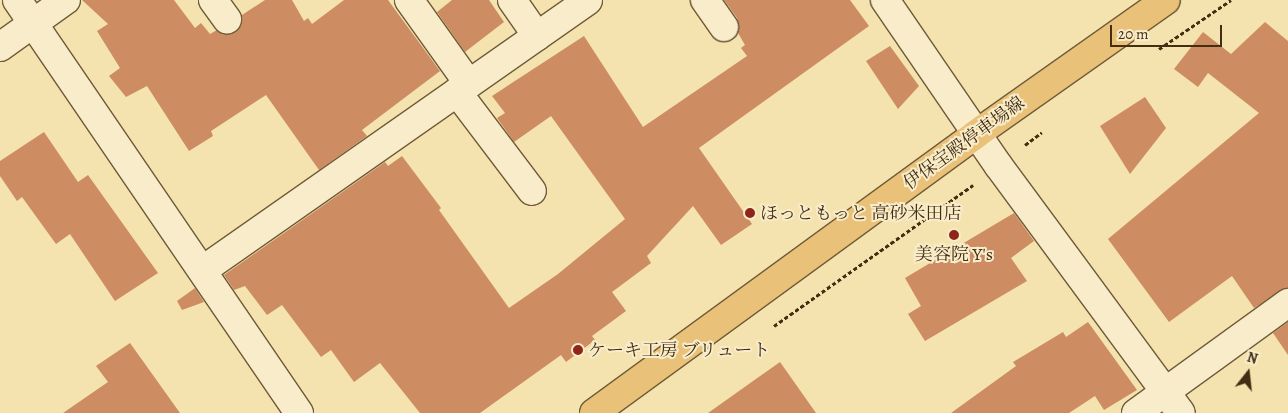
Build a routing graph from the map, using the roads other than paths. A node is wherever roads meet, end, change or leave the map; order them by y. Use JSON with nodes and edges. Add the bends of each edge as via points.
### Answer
{"nodes":[{"id":1,"x":17,"y":0,"type":"edge"},
{"id":2,"x":66,"y":0,"type":"edge"},
{"id":3,"x":410,"y":0,"type":"edge"},
{"id":4,"x":512,"y":0,"type":"edge"},
{"id":5,"x":588,"y":0,"type":"edge"},
{"id":6,"x":705,"y":0,"type":"edge"},
{"id":7,"x":885,"y":0,"type":"edge"},
{"id":8,"x":1166,"y":0,"type":"edge"},
{"id":9,"x":33,"y":23,"type":"junction"},
{"id":10,"x":724,"y":27,"type":"dead end"},
{"id":11,"x":537,"y":36,"type":"junction"},
{"id":12,"x":0,"y":47,"type":"edge"},
{"id":13,"x":464,"y":88,"type":"junction"},
{"id":14,"x":976,"y":134,"type":"junction"},
{"id":15,"x":532,"y":191,"type":"dead end"},
{"id":16,"x":203,"y":270,"type":"junction"},
{"id":17,"x":1288,"y":303,"type":"edge"},
{"id":18,"x":1173,"y":403,"type":"edge"},
{"id":19,"x":299,"y":413,"type":"edge"},
{"id":20,"x":594,"y":413,"type":"edge"},
{"id":21,"x":1136,"y":413,"type":"edge"}],
"edges":[{"from":1,"to":9,"type":"street"},
{"from":2,"to":9,"type":"street"},
{"from":3,"to":13,"type":"street"},
{"from":4,"to":11,"type":"street"},
{"from":5,"to":11,"type":"street"},
{"from":6,"to":10,"type":"street"},
{"from":7,"to":14,"type":"street"},
{"from":8,"to":14,"type":"main road","name":"伊保宝殿停車場線"},
{"from":9,"to":12,"type":"street"},
{"from":9,"to":16,"type":"street"},
{"from":11,"to":13,"type":"street"},
{"from":13,"to":15,"type":"street"},
{"from":13,"to":16,"type":"street"},
{"from":14,"to":18,"type":"street"},
{"from":14,"to":20,"type":"main road","name":"伊保宝殿停車場線"},
{"from":16,"to":19,"type":"street"},
{"from":17,"to":18,"type":"street"},
{"from":18,"to":21,"type":"street"}]}
